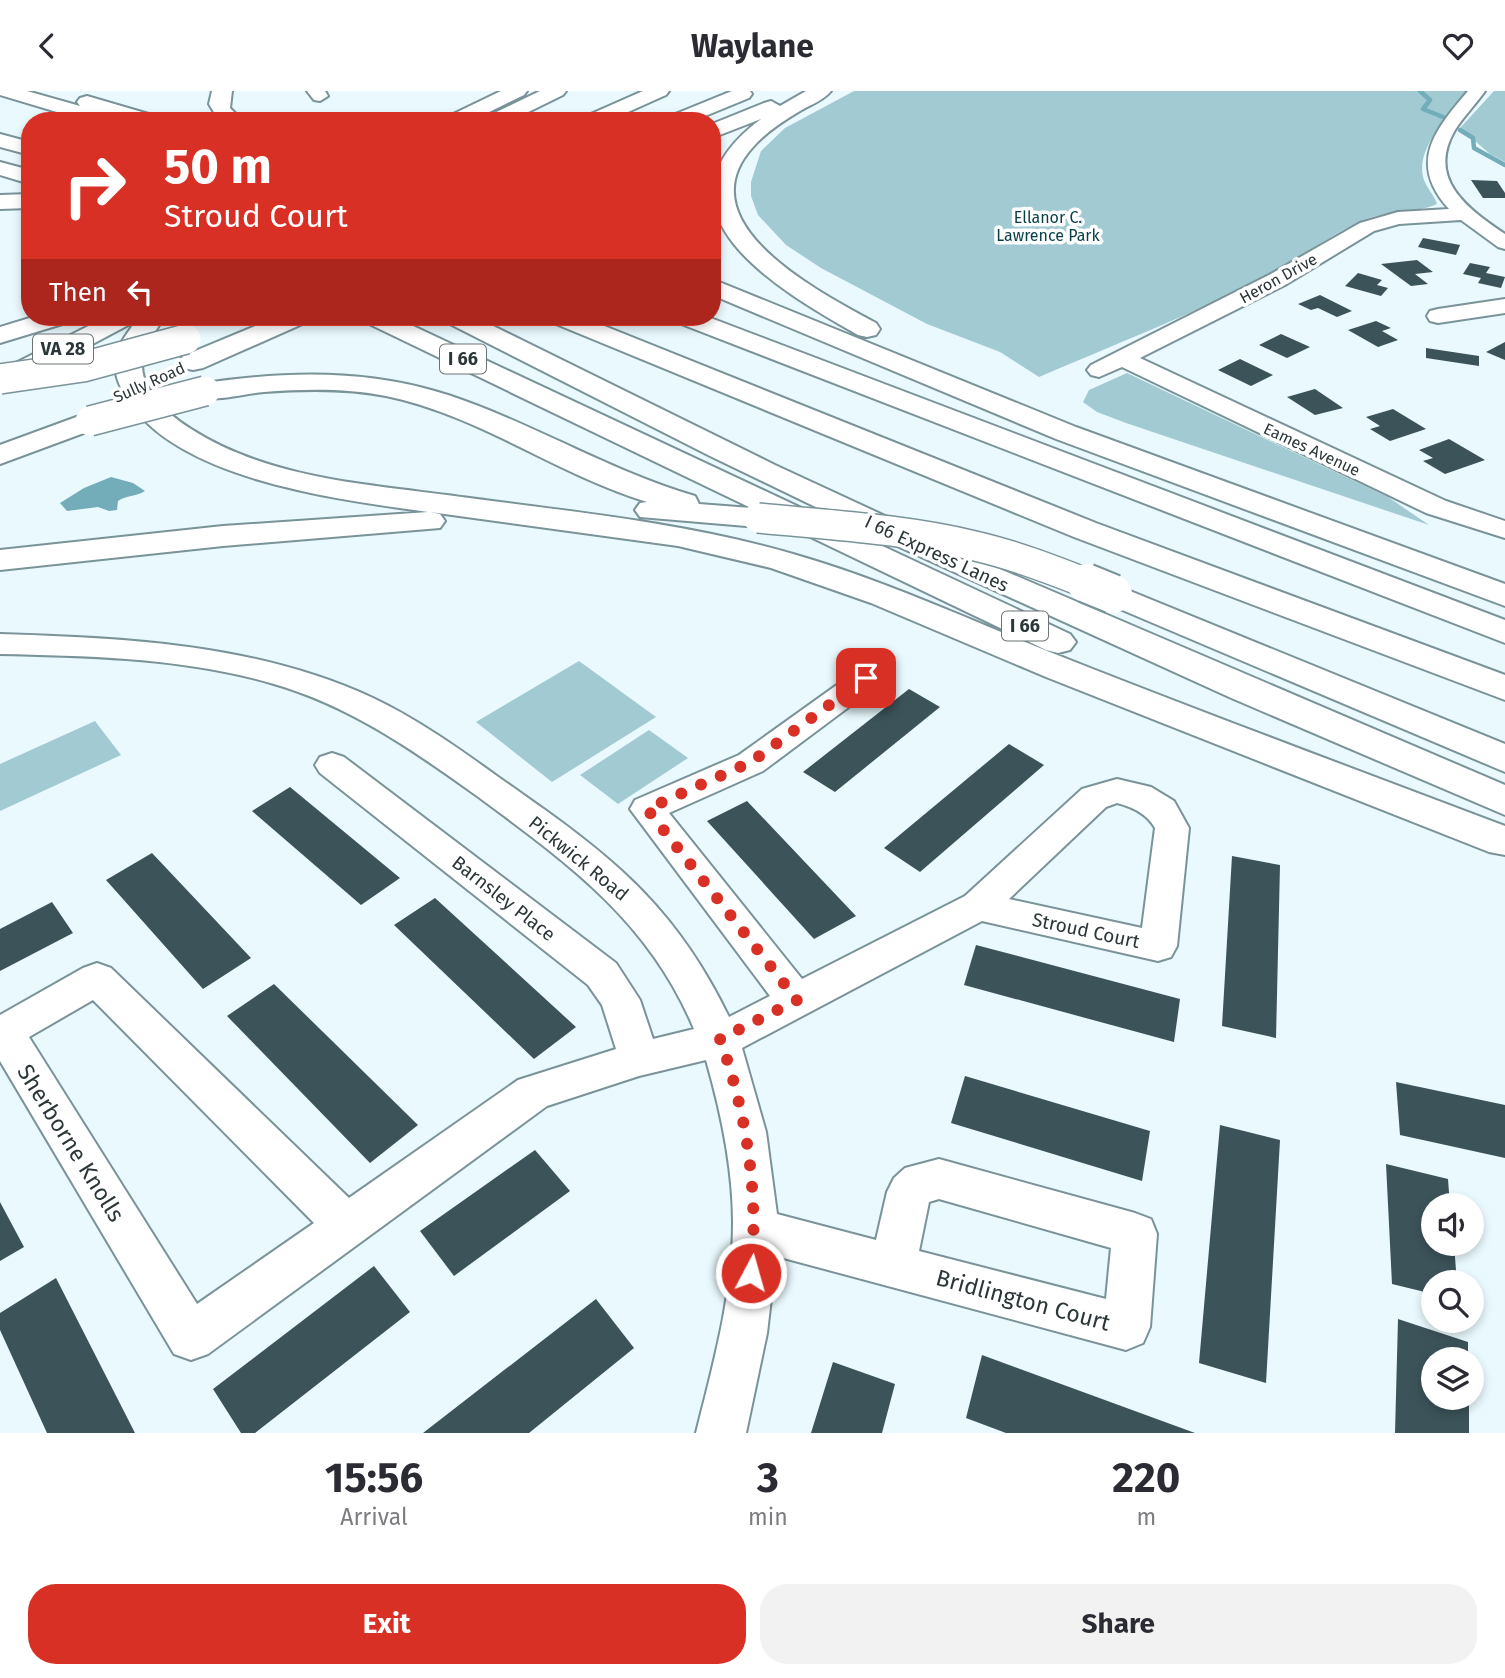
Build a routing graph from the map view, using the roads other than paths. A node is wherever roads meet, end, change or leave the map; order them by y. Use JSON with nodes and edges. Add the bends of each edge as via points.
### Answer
{"nodes":[{"id":1,"x":6,"y":91,"type":"edge"},
{"id":2,"x":48,"y":91,"type":"edge"},
{"id":3,"x":222,"y":91,"type":"edge"},
{"id":4,"x":487,"y":91,"type":"edge"},
{"id":5,"x":517,"y":91,"type":"edge"},
{"id":6,"x":556,"y":91,"type":"edge"},
{"id":7,"x":631,"y":91,"type":"edge"},
{"id":8,"x":659,"y":91,"type":"edge"},
{"id":9,"x":684,"y":91,"type":"edge"},
{"id":10,"x":723,"y":91,"type":"edge"},
{"id":11,"x":751,"y":91,"type":"edge"},
{"id":12,"x":768,"y":91,"type":"edge"},
{"id":13,"x":809,"y":91,"type":"edge"},
{"id":14,"x":821,"y":91,"type":"edge"},
{"id":15,"x":1477,"y":91,"type":"edge"},
{"id":16,"x":79,"y":112,"type":"edge"},
{"id":17,"x":121,"y":112,"type":"edge"},
{"id":18,"x":223,"y":112,"type":"edge"},
{"id":19,"x":465,"y":112,"type":"edge"},
{"id":20,"x":472,"y":112,"type":"edge"},
{"id":21,"x":513,"y":112,"type":"edge"},
{"id":22,"x":590,"y":112,"type":"edge"},
{"id":23,"x":611,"y":112,"type":"edge"},
{"id":24,"x":638,"y":112,"type":"edge"},
{"id":25,"x":688,"y":112,"type":"edge"},
{"id":26,"x":696,"y":112,"type":"edge"},
{"id":27,"x":721,"y":113,"type":"edge"},
{"id":28,"x":721,"y":128,"type":"edge"},
{"id":29,"x":0,"y":140,"type":"edge"},
{"id":30,"x":21,"y":146,"type":"edge"},
{"id":31,"x":0,"y":168,"type":"edge"},
{"id":32,"x":21,"y":174,"type":"edge"},
{"id":33,"x":21,"y":201,"type":"edge"},
{"id":34,"x":0,"y":202,"type":"edge"},
{"id":35,"x":1465,"y":214,"type":"junction"},
{"id":36,"x":1505,"y":243,"type":"edge"},
{"id":37,"x":721,"y":290,"type":"edge"},
{"id":38,"x":1505,"y":306,"type":"edge"},
{"id":39,"x":1438,"y":316,"type":"dead end"},
{"id":40,"x":721,"y":318,"type":"edge"},
{"id":41,"x":30,"y":326,"type":"edge"},
{"id":42,"x":54,"y":326,"type":"edge"},
{"id":43,"x":107,"y":326,"type":"edge"},
{"id":44,"x":143,"y":326,"type":"edge"},
{"id":45,"x":231,"y":326,"type":"edge"},
{"id":46,"x":269,"y":326,"type":"edge"},
{"id":47,"x":393,"y":326,"type":"edge"},
{"id":48,"x":473,"y":326,"type":"edge"},
{"id":49,"x":582,"y":326,"type":"edge"},
{"id":50,"x":647,"y":326,"type":"edge"},
{"id":51,"x":709,"y":326,"type":"edge"},
{"id":52,"x":0,"y":335,"type":"edge"},
{"id":53,"x":190,"y":351,"type":"junction"},
{"id":54,"x":0,"y":353,"type":"edge"},
{"id":55,"x":1123,"y":359,"type":"junction"},
{"id":56,"x":1098,"y":370,"type":"dead end"},
{"id":57,"x":0,"y":380,"type":"edge"},
{"id":58,"x":854,"y":381,"type":"junction"},
{"id":59,"x":799,"y":387,"type":"junction"},
{"id":60,"x":147,"y":407,"type":"junction"},
{"id":61,"x":88,"y":415,"type":"junction"},
{"id":62,"x":1100,"y":445,"type":"junction"},
{"id":63,"x":0,"y":447,"type":"edge"},
{"id":64,"x":0,"y":455,"type":"edge"},
{"id":65,"x":666,"y":505,"type":"junction"},
{"id":66,"x":606,"y":526,"type":"junction"},
{"id":67,"x":1505,"y":530,"type":"edge"},
{"id":68,"x":0,"y":560,"type":"edge"},
{"id":69,"x":1505,"y":596,"type":"edge"},
{"id":70,"x":1505,"y":632,"type":"edge"},
{"id":71,"x":0,"y":644,"type":"edge"},
{"id":72,"x":1505,"y":652,"type":"edge"},
{"id":73,"x":1505,"y":666,"type":"edge"},
{"id":74,"x":866,"y":678,"type":"dead end"},
{"id":75,"x":1505,"y":688,"type":"edge"},
{"id":76,"x":1505,"y":759,"type":"edge"},
{"id":77,"x":332,"y":765,"type":"dead end"},
{"id":78,"x":1505,"y":801,"type":"edge"},
{"id":79,"x":1504,"y":841,"type":"edge"},
{"id":80,"x":978,"y":906,"type":"junction"},
{"id":81,"x":797,"y":1000,"type":"junction"},
{"id":82,"x":720,"y":1039,"type":"junction"},
{"id":83,"x":639,"y":1059,"type":"junction"},
{"id":84,"x":347,"y":1226,"type":"junction"},
{"id":85,"x":756,"y":1230,"type":"junction"},
{"id":86,"x":893,"y":1266,"type":"junction"},
{"id":87,"x":721,"y":1433,"type":"edge"}],
"edges":[{"from":1,"to":16,"type":"highway"},
{"from":2,"to":17,"type":"highway"},
{"from":3,"to":18,"type":"highway","via":[[218,99]]},
{"from":4,"to":19,"type":"highway"},
{"from":5,"to":20,"type":"highway"},
{"from":6,"to":21,"type":"highway"},
{"from":7,"to":22,"type":"highway"},
{"from":8,"to":23,"type":"highway"},
{"from":9,"to":24,"type":"highway"},
{"from":10,"to":25,"type":"highway"},
{"from":11,"to":26,"type":"highway"},
{"from":12,"to":27,"type":"highway"},
{"from":13,"to":28,"type":"highway"},
{"from":14,"to":62,"type":"highway","via":[[757,134],[732,162],[725,200],[742,241],[783,278],[908,353]]},
{"from":15,"to":35,"type":"street","via":[[1444,134],[1435,159],[1438,182]]},
{"from":29,"to":30,"type":"highway"},
{"from":31,"to":32,"type":"highway"},
{"from":33,"to":34,"type":"highway"},
{"from":35,"to":36,"type":"street"},
{"from":35,"to":55,"type":"street","name":"Heron Drive","via":[[1398,218],[1367,226],[1288,274]]},
{"from":37,"to":62,"type":"highway"},
{"from":38,"to":39,"type":"street"},
{"from":40,"to":58,"type":"highway"},
{"from":41,"to":52,"type":"highway"},
{"from":42,"to":54,"type":"highway"},
{"from":43,"to":57,"type":"highway","number":"VA 28"},
{"from":44,"to":60,"type":"highway","via":[[131,348],[128,369]]},
{"from":45,"to":53,"type":"highway"},
{"from":46,"to":53,"type":"highway","name":"Sully Road"},
{"from":47,"to":79,"type":"highway","number":"I 66","via":[[1083,654]]},
{"from":48,"to":78,"type":"highway","name":"I 66 Express Lanes","via":[[921,546]]},
{"from":49,"to":75,"type":"highway","via":[[1096,534]]},
{"from":50,"to":59,"type":"highway"},
{"from":51,"to":58,"type":"highway"},
{"from":53,"to":57,"type":"highway","bridge":true},
{"from":53,"to":61,"type":"highway","name":"Sully Road"},
{"from":55,"to":56,"type":"street","name":"Heron Drive"},
{"from":55,"to":67,"type":"street","name":"Eames Avenue","via":[[1436,507]]},
{"from":58,"to":70,"type":"highway"},
{"from":59,"to":72,"type":"highway","via":[[977,446]]},
{"from":59,"to":73,"type":"highway"},
{"from":60,"to":65,"type":"highway","via":[[209,442],[280,464]]},
{"from":60,"to":66,"type":"highway","via":[[210,452],[305,483]]},
{"from":61,"to":63,"type":"highway","name":"Sully Road"},
{"from":61,"to":64,"type":"highway"},
{"from":61,"to":65,"type":"highway","bridge":true,"via":[[255,384],[324,381],[410,393],[480,418]]},
{"from":62,"to":69,"type":"highway"},
{"from":65,"to":76,"type":"highway","bridge":true,"via":[[911,534],[1040,565]]},
{"from":66,"to":68,"type":"highway","via":[[396,521]]},
{"from":66,"to":79,"type":"highway","via":[[739,549],[831,577]]},
{"from":71,"to":82,"type":"street","name":"Pickwick Road","via":[[134,651],[245,668],[360,704],[551,832],[609,878],[659,932],[698,992]]},
{"from":74,"to":81,"type":"street","via":[[751,762],[647,809]]},
{"from":77,"to":83,"type":"street","name":"Barnsley Place","via":[[602,974],[620,1000]]},
{"from":80,"to":80,"type":"street","name":"Stroud Court","via":[[1094,798],[1117,791],[1139,796],[1162,810],[1172,828],[1158,946]]},
{"from":80,"to":81,"type":"street","name":"Stroud Court"},
{"from":81,"to":82,"type":"street","name":"Stroud Court"},
{"from":82,"to":83,"type":"street","name":"Sherborne Knolls"},
{"from":82,"to":85,"type":"street","name":"Pickwick Road","via":[[744,1123]]},
{"from":83,"to":84,"type":"street","name":"Sherborne Knolls","via":[[533,1093]]},
{"from":84,"to":84,"type":"street","name":"Sherborne Knolls","via":[[191,1337],[4,1032],[97,979]]},
{"from":85,"to":86,"type":"street","name":"Bridlington Court"},
{"from":85,"to":87,"type":"street","name":"Pickwick Road","via":[[739,1361]]},
{"from":86,"to":86,"type":"street","name":"Bridlington Court","via":[[1126,1327],[1135,1234],[939,1179],[920,1182],[909,1192]]}]}
